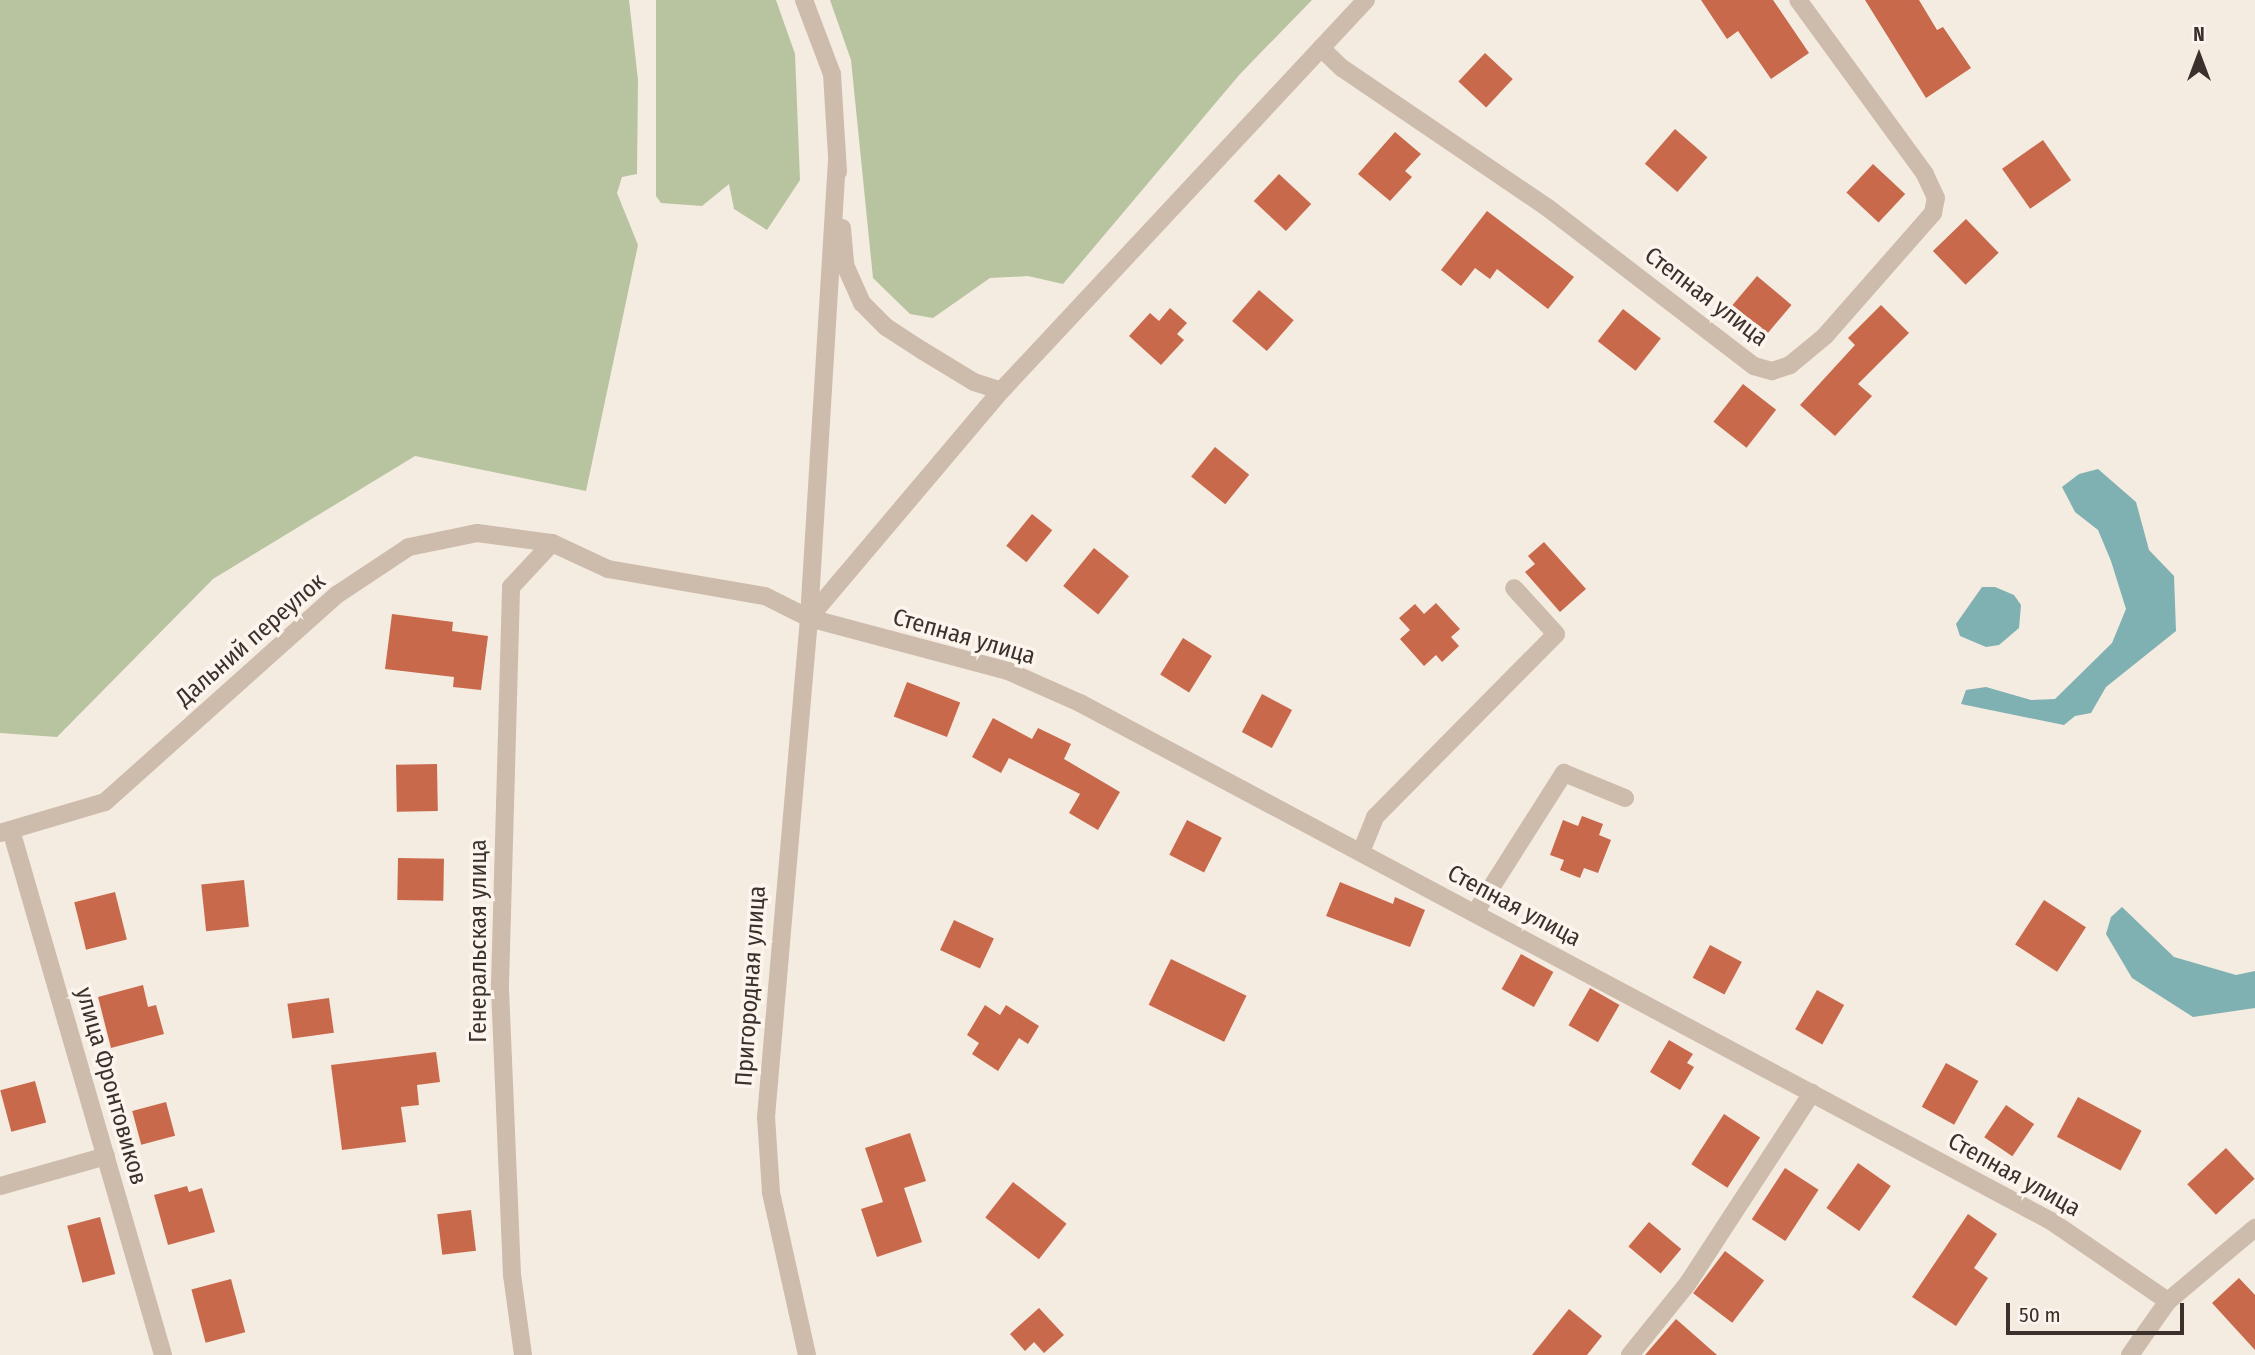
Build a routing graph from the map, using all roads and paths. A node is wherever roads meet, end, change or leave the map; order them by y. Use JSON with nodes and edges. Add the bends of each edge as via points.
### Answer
{"nodes":[{"id":1,"x":804,"y":0,"type":"edge"},
{"id":2,"x":1366,"y":0,"type":"edge"},
{"id":3,"x":1798,"y":0,"type":"edge"},
{"id":4,"x":1321,"y":48,"type":"junction"},
{"id":5,"x":837,"y":162,"type":"junction"},
{"id":6,"x":1001,"y":391,"type":"junction"},
{"id":7,"x":552,"y":543,"type":"junction"},
{"id":8,"x":1514,"y":588,"type":"dead end"},
{"id":9,"x":808,"y":618,"type":"junction"},
{"id":10,"x":1625,"y":798,"type":"dead end"},
{"id":11,"x":6,"y":831,"type":"edge"},
{"id":12,"x":1361,"y":852,"type":"junction"},
{"id":13,"x":1475,"y":913,"type":"junction"},
{"id":14,"x":1812,"y":1093,"type":"junction"},
{"id":15,"x":106,"y":1156,"type":"junction"},
{"id":16,"x":0,"y":1186,"type":"edge"},
{"id":17,"x":2255,"y":1228,"type":"edge"},
{"id":18,"x":2168,"y":1301,"type":"junction"},
{"id":19,"x":163,"y":1355,"type":"edge"},
{"id":20,"x":523,"y":1355,"type":"edge"},
{"id":21,"x":807,"y":1355,"type":"edge"},
{"id":22,"x":1630,"y":1355,"type":"edge"},
{"id":23,"x":2130,"y":1355,"type":"edge"}],
"edges":[{"from":1,"to":5,"type":"street","via":[[832,74]]},
{"from":2,"to":4,"type":"street"},
{"from":3,"to":4,"type":"street","name":"Степная улица","via":[[1925,174],[1936,198],[1933,213],[1825,336],[1790,365],[1772,371],[1754,366],[1548,208],[1353,76]]},
{"from":4,"to":6,"type":"street"},
{"from":5,"to":6,"type":"street","via":[[845,265],[862,303],[886,327],[914,345],[974,382]]},
{"from":5,"to":9,"type":"street","name":"Пригородная улица"},
{"from":6,"to":9,"type":"street"},
{"from":7,"to":9,"type":"street","name":"Дальний переулок","via":[[608,569],[765,596]]},
{"from":7,"to":11,"type":"street","name":"Дальний переулок","via":[[477,533],[409,547],[338,594],[105,802]]},
{"from":7,"to":20,"type":"street","name":"Генеральская улица","via":[[510,587],[500,984],[512,1275]]},
{"from":8,"to":12,"type":"street","via":[[1556,634],[1376,817]]},
{"from":9,"to":12,"type":"street","name":"Степная улица","via":[[1009,671],[1080,703]]},
{"from":9,"to":21,"type":"street","name":"Пригородная улица","via":[[766,1117],[771,1192]]},
{"from":10,"to":13,"type":"street","via":[[1564,773]]},
{"from":11,"to":15,"type":"street","name":"улица Фронтовиков"},
{"from":12,"to":13,"type":"street","name":"Степная улица"},
{"from":13,"to":14,"type":"street","name":"Степная улица"},
{"from":14,"to":18,"type":"street","name":"Степная улица","via":[[2052,1220]]},
{"from":14,"to":22,"type":"street","via":[[1688,1283]]},
{"from":15,"to":16,"type":"street"},
{"from":15,"to":19,"type":"street","name":"улица Фронтовиков"},
{"from":17,"to":18,"type":"street"},
{"from":18,"to":23,"type":"street"}]}
